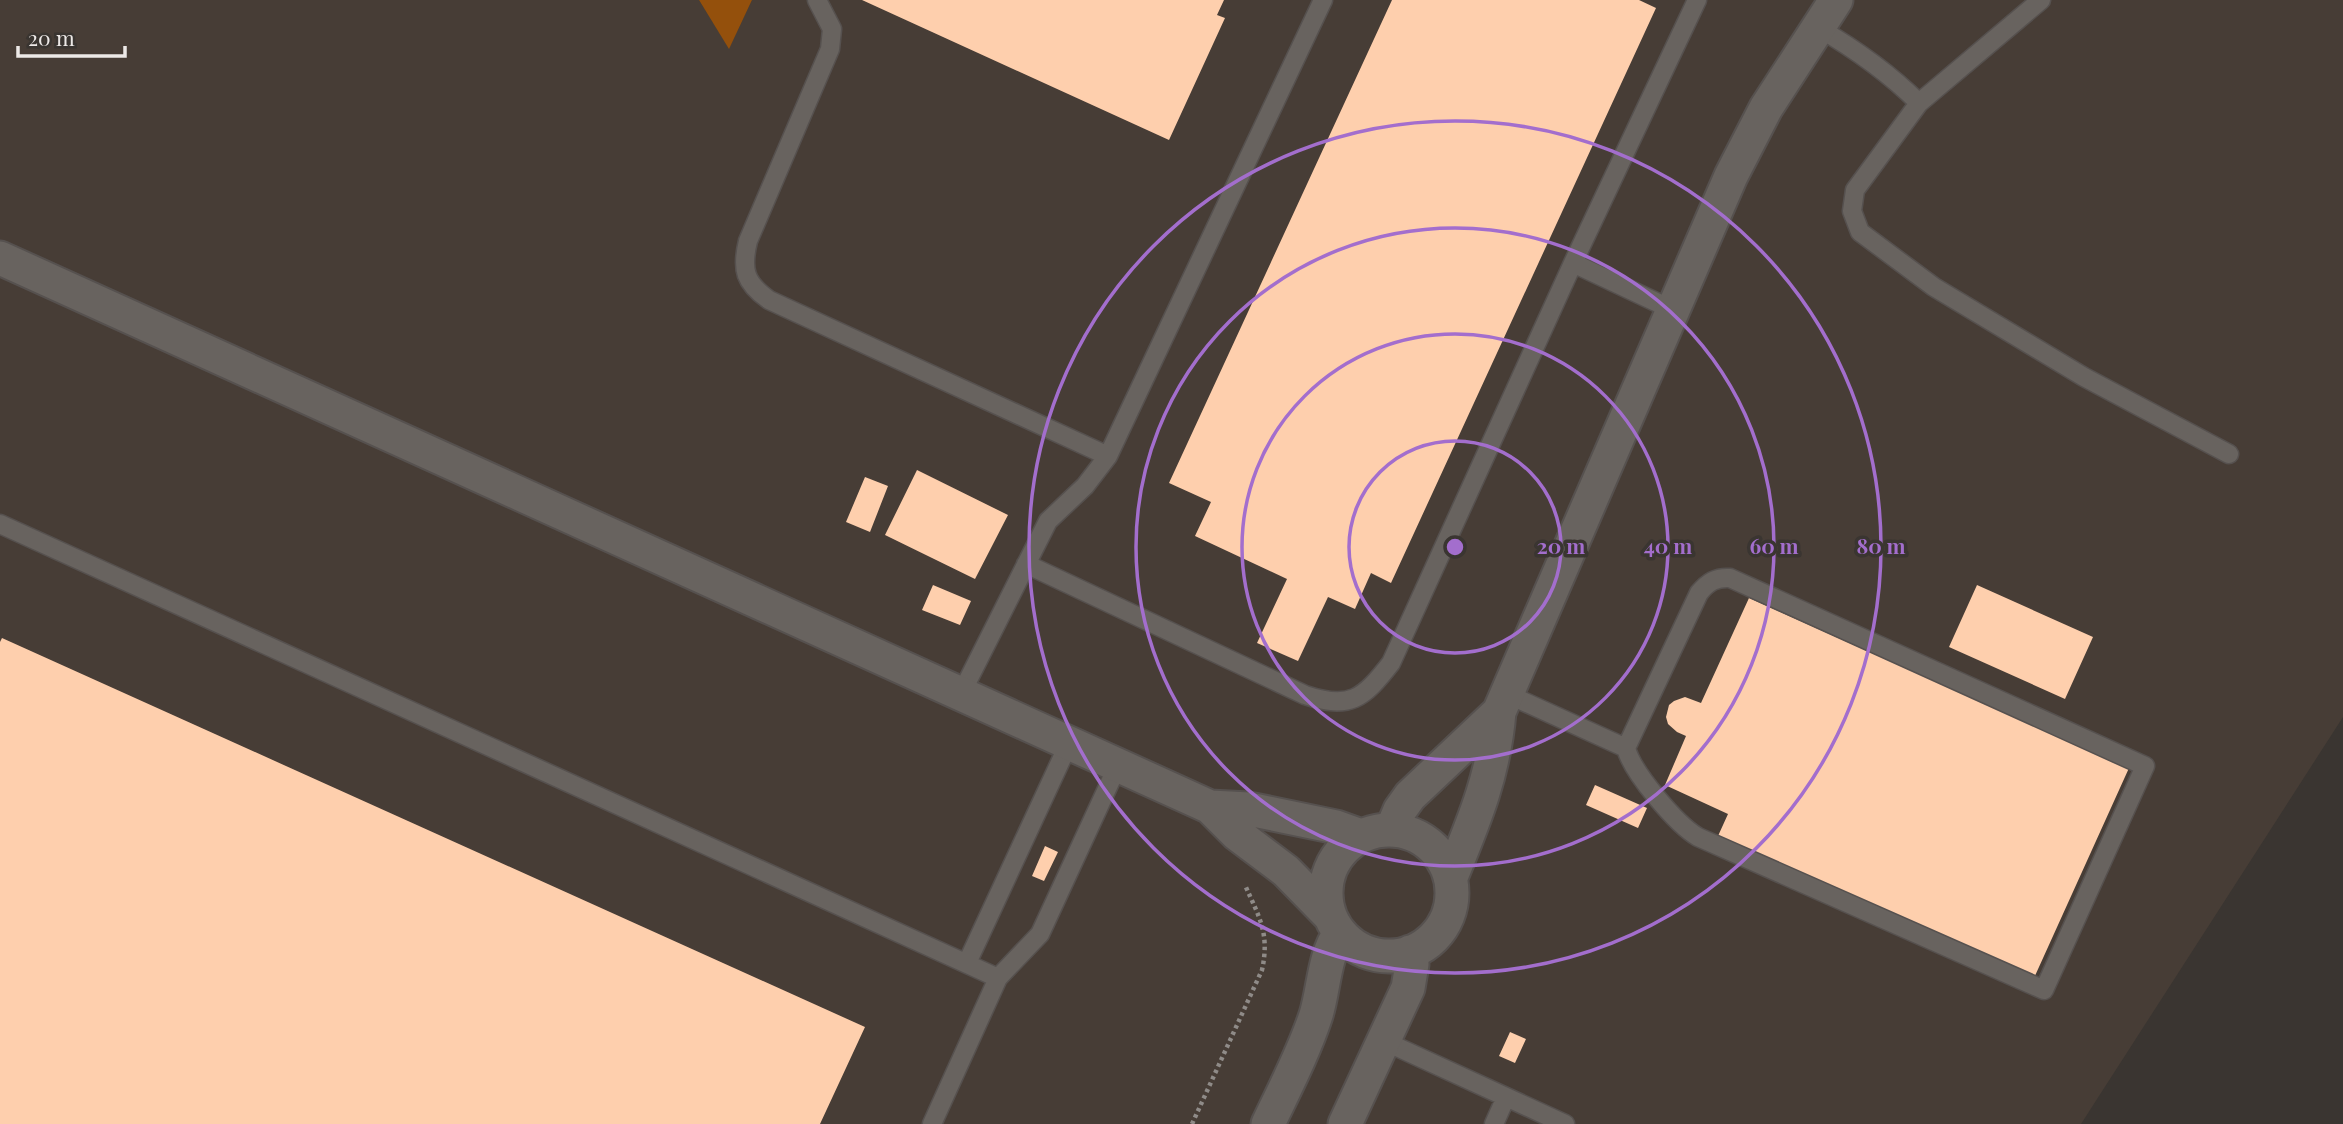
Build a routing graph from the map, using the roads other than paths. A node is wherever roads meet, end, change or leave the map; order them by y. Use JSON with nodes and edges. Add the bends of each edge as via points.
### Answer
{"nodes":[{"id":1,"x":817,"y":0,"type":"edge"},
{"id":2,"x":1323,"y":0,"type":"edge"},
{"id":3,"x":1696,"y":0,"type":"edge"},
{"id":4,"x":1836,"y":0,"type":"edge"},
{"id":5,"x":2041,"y":0,"type":"edge"},
{"id":6,"x":1817,"y":27,"type":"junction"},
{"id":7,"x":1919,"y":103,"type":"junction"},
{"id":8,"x":0,"y":257,"type":"edge"},
{"id":9,"x":1573,"y":263,"type":"junction"},
{"id":10,"x":1673,"y":310,"type":"junction"},
{"id":11,"x":2229,"y":454,"type":"dead end"},
{"id":12,"x":1108,"y":456,"type":"junction"},
{"id":13,"x":0,"y":524,"type":"edge"},
{"id":14,"x":1026,"y":564,"type":"junction"},
{"id":15,"x":961,"y":694,"type":"junction"},
{"id":16,"x":1503,"y":703,"type":"junction"},
{"id":17,"x":1069,"y":743,"type":"junction"},
{"id":18,"x":1626,"y":748,"type":"junction"},
{"id":19,"x":1118,"y":765,"type":"junction"},
{"id":20,"x":1210,"y":807,"type":"junction"},
{"id":21,"x":1376,"y":832,"type":"junction"},
{"id":22,"x":1451,"y":877,"type":"junction"},
{"id":23,"x":1335,"y":925,"type":"junction"},
{"id":24,"x":1410,"y":952,"type":"junction"},
{"id":25,"x":967,"y":963,"type":"junction"},
{"id":26,"x":998,"y":978,"type":"junction"},
{"id":27,"x":1384,"y":1041,"type":"junction"},
{"id":28,"x":1506,"y":1097,"type":"junction"},
{"id":29,"x":932,"y":1124,"type":"edge"},
{"id":30,"x":1268,"y":1124,"type":"edge"},
{"id":31,"x":1345,"y":1124,"type":"edge"},
{"id":32,"x":1494,"y":1124,"type":"edge"},
{"id":33,"x":1565,"y":1124,"type":"edge"}],
"edges":[{"from":1,"to":12,"type":"lane","via":[[832,29],[830,49],[748,241],[743,261],[747,276],[769,300]]},
{"from":2,"to":12,"type":"lane"},
{"from":3,"to":9,"type":"lane"},
{"from":4,"to":6,"type":"street"},
{"from":5,"to":7,"type":"lane"},
{"from":6,"to":7,"type":"lane","via":[[1861,53]]},
{"from":6,"to":10,"type":"street","via":[[1741,155]]},
{"from":7,"to":11,"type":"lane","via":[[1855,190],[1852,211],[1860,233],[1934,287],[2084,377]]},
{"from":8,"to":15,"type":"street"},
{"from":9,"to":10,"type":"lane"},
{"from":9,"to":14,"type":"lane","via":[[1391,663],[1373,687],[1352,700],[1327,702],[1305,695]]},
{"from":10,"to":16,"type":"street"},
{"from":12,"to":14,"type":"lane","via":[[1086,486],[1048,522]]},
{"from":13,"to":25,"type":"lane"},
{"from":14,"to":15,"type":"lane"},
{"from":15,"to":17,"type":"street"},
{"from":16,"to":18,"type":"lane"},
{"from":16,"to":21,"type":"street"},
{"from":16,"to":22,"type":"street","via":[[1488,782]]},
{"from":17,"to":19,"type":"street"},
{"from":17,"to":25,"type":"lane"},
{"from":18,"to":18,"type":"lane","via":[[1699,593],[1709,582],[1724,578],[2145,766],[2044,990],[1698,837],[1682,825],[1636,770]]},
{"from":19,"to":20,"type":"street"},
{"from":19,"to":26,"type":"lane","via":[[1040,934]]},
{"from":20,"to":21,"type":"street","via":[[1249,809]]},
{"from":20,"to":23,"type":"street","via":[[1286,871]]},
{"from":21,"to":22,"type":"street","via":[[1416,835],[1432,845]]},
{"from":21,"to":23,"type":"street","via":[[1342,850],[1330,870],[1325,893]]},
{"from":22,"to":24,"type":"street","via":[[1449,914],[1426,944]]},
{"from":23,"to":24,"type":"street","via":[[1355,947],[1372,954]]},
{"from":23,"to":30,"type":"street","via":[[1315,1018]]},
{"from":24,"to":27,"type":"street","via":[[1408,988]]},
{"from":25,"to":26,"type":"lane"},
{"from":26,"to":29,"type":"lane"},
{"from":27,"to":28,"type":"lane"},
{"from":27,"to":31,"type":"street"},
{"from":28,"to":32,"type":"lane"},
{"from":28,"to":33,"type":"lane"}]}
